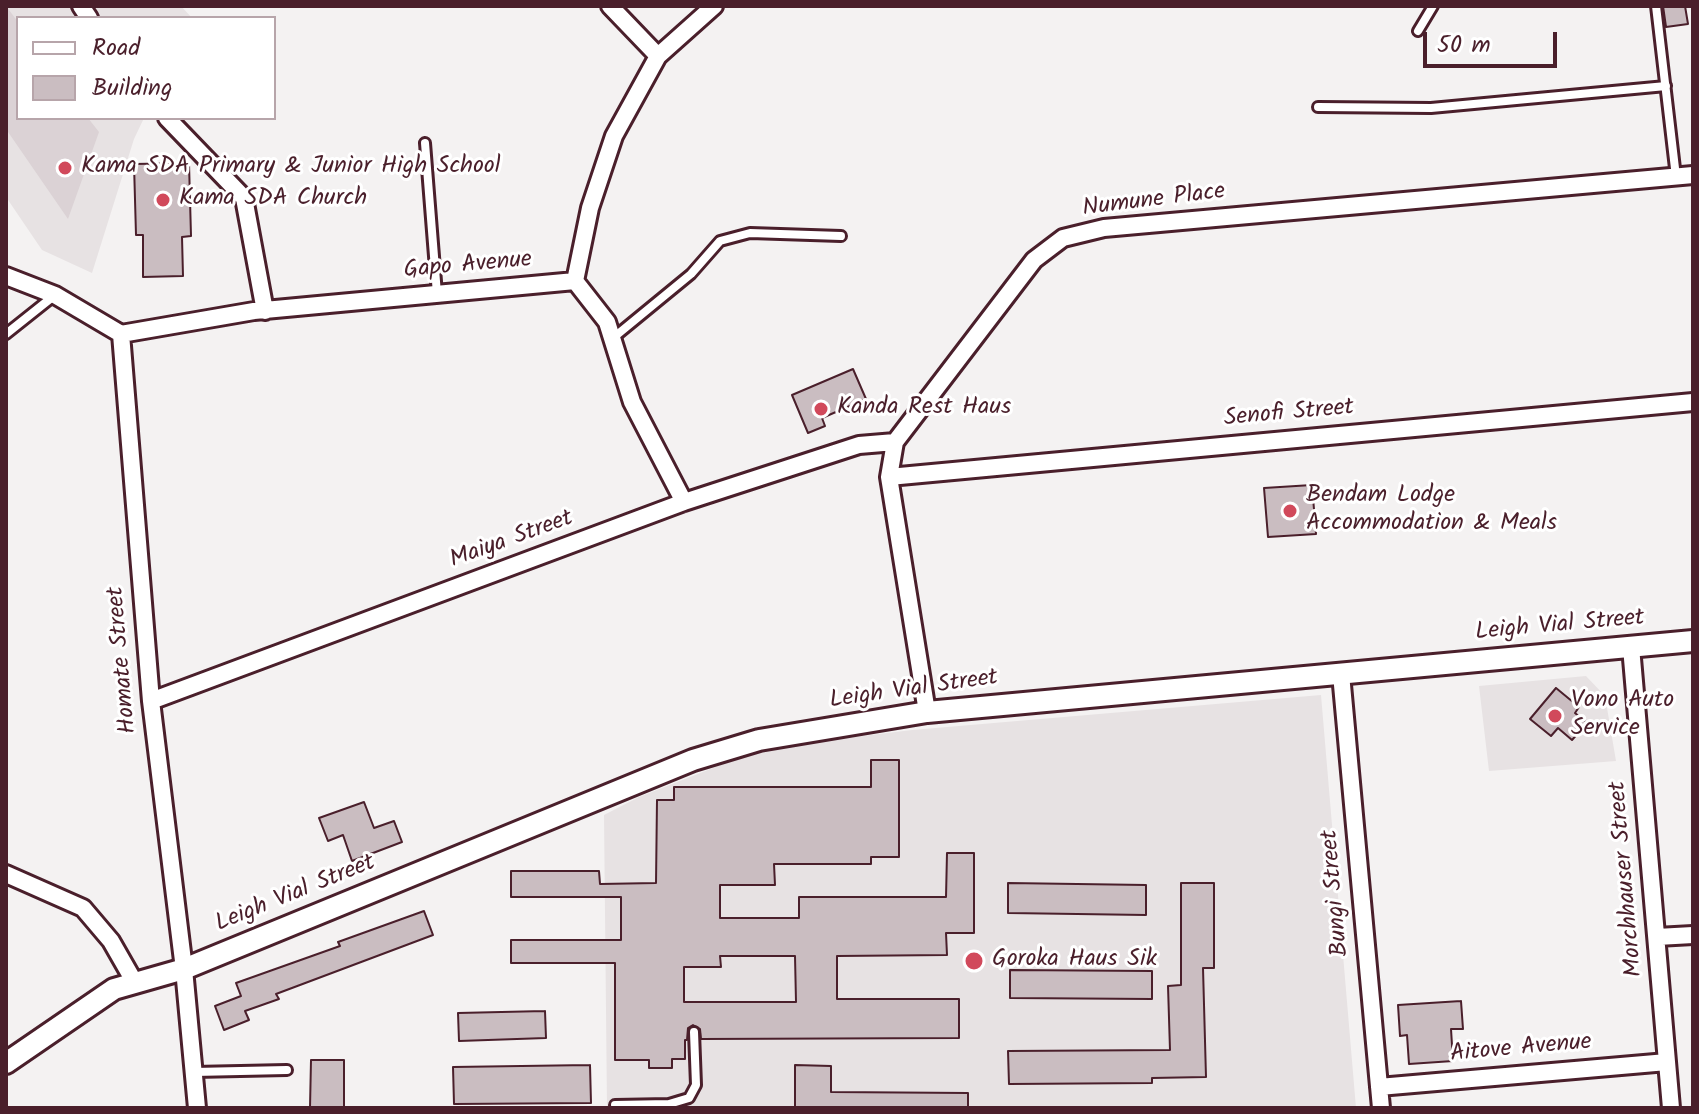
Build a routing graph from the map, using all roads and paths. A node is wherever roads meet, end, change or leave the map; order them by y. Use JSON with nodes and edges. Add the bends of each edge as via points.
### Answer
{"nodes":[{"id":1,"x":610,"y":6,"type":"edge"},
{"id":2,"x":714,"y":6,"type":"edge"},
{"id":3,"x":1433,"y":6,"type":"edge"},
{"id":4,"x":1656,"y":6,"type":"edge"},
{"id":5,"x":1418,"y":31,"type":"dead end"},
{"id":6,"x":658,"y":56,"type":"junction"},
{"id":7,"x":1666,"y":86,"type":"junction"},
{"id":8,"x":1318,"y":107,"type":"dead end"},
{"id":9,"x":169,"y":120,"type":"edge"},
{"id":10,"x":425,"y":143,"type":"dead end"},
{"id":11,"x":1684,"y":176,"type":"edge"},
{"id":12,"x":841,"y":236,"type":"dead end"},
{"id":13,"x":6,"y":276,"type":"edge"},
{"id":14,"x":575,"y":281,"type":"junction"},
{"id":15,"x":55,"y":295,"type":"junction"},
{"id":16,"x":437,"y":295,"type":"junction"},
{"id":17,"x":265,"y":311,"type":"junction"},
{"id":18,"x":6,"y":334,"type":"edge"},
{"id":19,"x":121,"y":334,"type":"junction"},
{"id":20,"x":612,"y":338,"type":"junction"},
{"id":21,"x":1693,"y":402,"type":"edge"},
{"id":22,"x":895,"y":442,"type":"junction"},
{"id":23,"x":889,"y":477,"type":"junction"},
{"id":24,"x":684,"y":502,"type":"junction"},
{"id":25,"x":1693,"y":641,"type":"edge"},
{"id":26,"x":1631,"y":647,"type":"junction"},
{"id":27,"x":1341,"y":674,"type":"junction"},
{"id":28,"x":151,"y":701,"type":"junction"},
{"id":29,"x":927,"y":712,"type":"junction"},
{"id":30,"x":6,"y":874,"type":"edge"},
{"id":31,"x":1693,"y":935,"type":"edge"},
{"id":32,"x":1657,"y":937,"type":"junction"},
{"id":33,"x":184,"y":969,"type":"junction"},
{"id":34,"x":135,"y":983,"type":"junction"},
{"id":35,"x":694,"y":1032,"type":"dead end"},
{"id":36,"x":1667,"y":1062,"type":"junction"},
{"id":37,"x":6,"y":1063,"type":"edge"},
{"id":38,"x":287,"y":1070,"type":"dead end"},
{"id":39,"x":194,"y":1072,"type":"junction"},
{"id":40,"x":1379,"y":1087,"type":"junction"},
{"id":41,"x":615,"y":1105,"type":"dead end"},
{"id":42,"x":197,"y":1108,"type":"edge"},
{"id":43,"x":1381,"y":1108,"type":"edge"},
{"id":44,"x":1671,"y":1108,"type":"edge"}],
"edges":[{"from":1,"to":6,"type":"street"},
{"from":2,"to":6,"type":"street"},
{"from":3,"to":5,"type":"lane"},
{"from":4,"to":7,"type":"lane"},
{"from":6,"to":14,"type":"street","via":[[614,136],[590,208]]},
{"from":7,"to":8,"type":"lane","via":[[1431,108]]},
{"from":7,"to":11,"type":"lane"},
{"from":9,"to":17,"type":"street","via":[[244,198]]},
{"from":10,"to":16,"type":"lane"},
{"from":11,"to":22,"type":"street","name":"Numune Place","via":[[1104,228],[1063,238],[1034,260]]},
{"from":12,"to":20,"type":"lane","via":[[750,233],[720,241],[691,274]]},
{"from":13,"to":15,"type":"street"},
{"from":14,"to":16,"type":"street","name":"Gapo Avenue"},
{"from":14,"to":20,"type":"street","via":[[607,322]]},
{"from":15,"to":18,"type":"lane"},
{"from":15,"to":19,"type":"street"},
{"from":16,"to":17,"type":"street","name":"Gapo Avenue"},
{"from":17,"to":19,"type":"street","name":"Gapo Avenue"},
{"from":19,"to":28,"type":"street","name":"Homate Street"},
{"from":20,"to":24,"type":"street","via":[[632,402]]},
{"from":21,"to":23,"type":"street","name":"Senofi Street"},
{"from":22,"to":23,"type":"street","name":"Numune Place"},
{"from":22,"to":24,"type":"street","name":"Maiya Street","via":[[859,445]]},
{"from":23,"to":29,"type":"street","name":"Numune Place"},
{"from":24,"to":28,"type":"street","name":"Maiya Street"},
{"from":25,"to":26,"type":"street","name":"Leigh Vial Street"},
{"from":26,"to":27,"type":"street","name":"Leigh Vial Street"},
{"from":26,"to":32,"type":"street","name":"Morchhauser Street"},
{"from":27,"to":29,"type":"street","name":"Leigh Vial Street"},
{"from":27,"to":40,"type":"street","name":"Bungi Street"},
{"from":28,"to":33,"type":"street","name":"Homate Street"},
{"from":29,"to":33,"type":"street","name":"Leigh Vial Street","via":[[759,740],[693,760]]},
{"from":30,"to":34,"type":"street","via":[[83,908],[111,941]]},
{"from":31,"to":32,"type":"street"},
{"from":32,"to":36,"type":"street","name":"Morchhauser Street"},
{"from":33,"to":34,"type":"street","name":"Leigh Vial Street"},
{"from":33,"to":39,"type":"street","name":"Homate Street"},
{"from":34,"to":37,"type":"street","name":"Leigh Vial Street","via":[[114,989]]},
{"from":35,"to":41,"type":"lane","via":[[696,1085],[689,1098],[669,1104]]},
{"from":36,"to":40,"type":"street","name":"Aitove Avenue"},
{"from":36,"to":44,"type":"street","name":"Morchhauser Street"},
{"from":38,"to":39,"type":"lane"},
{"from":39,"to":42,"type":"street","name":"Homate Street"},
{"from":40,"to":43,"type":"street","name":"Bungi Street"}]}
